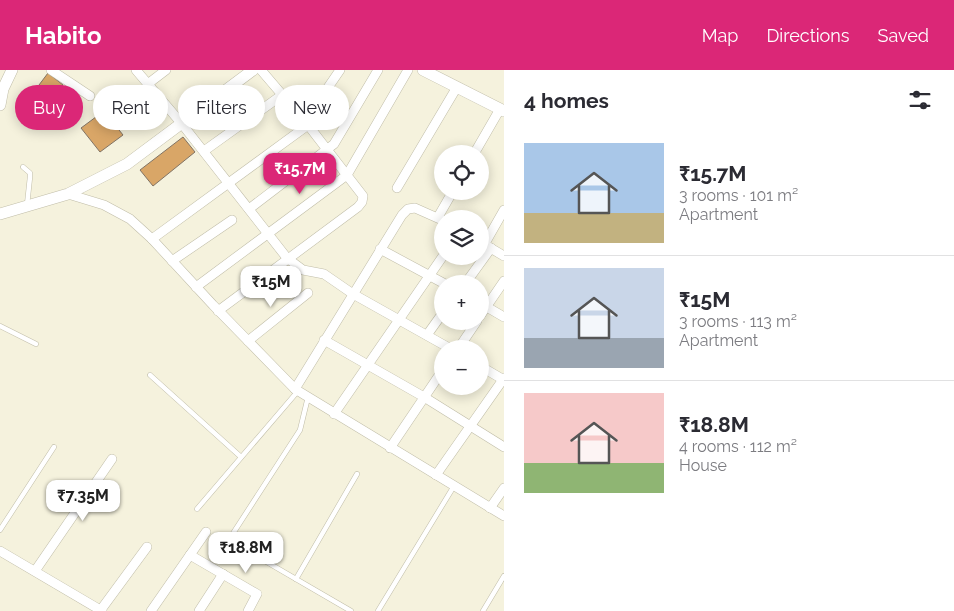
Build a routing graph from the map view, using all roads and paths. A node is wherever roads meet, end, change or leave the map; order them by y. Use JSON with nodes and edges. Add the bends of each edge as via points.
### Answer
{"nodes":[{"id":1,"x":12,"y":70,"type":"edge"},
{"id":2,"x":51,"y":70,"type":"edge"},
{"id":3,"x":136,"y":70,"type":"edge"},
{"id":4,"x":166,"y":70,"type":"edge"},
{"id":5,"x":253,"y":70,"type":"edge"},
{"id":6,"x":261,"y":70,"type":"edge"},
{"id":7,"x":340,"y":70,"type":"edge"},
{"id":8,"x":378,"y":70,"type":"edge"},
{"id":9,"x":408,"y":70,"type":"edge"},
{"id":10,"x":423,"y":70,"type":"edge"},
{"id":11,"x":435,"y":73,"type":"edge"},
{"id":12,"x":149,"y":83,"type":"junction"},
{"id":13,"x":233,"y":85,"type":"edge"},
{"id":14,"x":331,"y":85,"type":"edge"},
{"id":15,"x":275,"y":87,"type":"edge"},
{"id":16,"x":457,"y":87,"type":"junction"},
{"id":17,"x":2,"y":88,"type":"edge"},
{"id":18,"x":90,"y":96,"type":"dead end"},
{"id":19,"x":275,"y":100,"type":"edge"},
{"id":20,"x":0,"y":104,"type":"edge"},
{"id":21,"x":502,"y":110,"type":"edge"},
{"id":22,"x":178,"y":119,"type":"edge"},
{"id":23,"x":178,"y":127,"type":"edge"},
{"id":24,"x":187,"y":130,"type":"edge"},
{"id":25,"x":298,"y":130,"type":"edge"},
{"id":26,"x":312,"y":130,"type":"edge"},
{"id":27,"x":480,"y":145,"type":"edge"},
{"id":28,"x":328,"y":150,"type":"junction"},
{"id":29,"x":204,"y":151,"type":"junction"},
{"id":30,"x":23,"y":167,"type":"dead end"},
{"id":31,"x":347,"y":175,"type":"junction"},
{"id":32,"x":228,"y":182,"type":"junction"},
{"id":33,"x":397,"y":188,"type":"dead end"},
{"id":34,"x":68,"y":194,"type":"junction"},
{"id":35,"x":27,"y":204,"type":"junction"},
{"id":36,"x":249,"y":209,"type":"junction"},
{"id":37,"x":504,"y":210,"type":"edge"},
{"id":38,"x":0,"y":214,"type":"edge"},
{"id":39,"x":434,"y":216,"type":"edge"},
{"id":40,"x":232,"y":220,"type":"dead end"},
{"id":41,"x":268,"y":234,"type":"junction"},
{"id":42,"x":489,"y":238,"type":"edge"},
{"id":43,"x":152,"y":239,"type":"junction"},
{"id":44,"x":489,"y":247,"type":"edge"},
{"id":45,"x":380,"y":249,"type":"junction"},
{"id":46,"x":504,"y":256,"type":"edge"},
{"id":47,"x":287,"y":258,"type":"junction"},
{"id":48,"x":172,"y":261,"type":"junction"},
{"id":49,"x":437,"y":265,"type":"edge"},
{"id":50,"x":430,"y":275,"type":"junction"},
{"id":51,"x":434,"y":277,"type":"edge"},
{"id":52,"x":504,"y":281,"type":"edge"},
{"id":53,"x":196,"y":287,"type":"junction"},
{"id":54,"x":308,"y":293,"type":"dead end"},
{"id":55,"x":353,"y":294,"type":"junction"},
{"id":56,"x":489,"y":298,"type":"edge"},
{"id":57,"x":489,"y":308,"type":"edge"},
{"id":58,"x":218,"y":311,"type":"junction"},
{"id":59,"x":504,"y":317,"type":"edge"},
{"id":60,"x":399,"y":320,"type":"junction"},
{"id":61,"x":434,"y":325,"type":"edge"},
{"id":62,"x":0,"y":326,"type":"edge"},
{"id":63,"x":427,"y":335,"type":"junction"},
{"id":64,"x":324,"y":340,"type":"junction"},
{"id":65,"x":436,"y":340,"type":"edge"},
{"id":66,"x":248,"y":341,"type":"junction"},
{"id":67,"x":36,"y":344,"type":"dead end"},
{"id":68,"x":367,"y":366,"type":"junction"},
{"id":69,"x":489,"y":371,"type":"edge"},
{"id":70,"x":150,"y":375,"type":"dead end"},
{"id":71,"x":504,"y":379,"type":"edge"},
{"id":72,"x":434,"y":383,"type":"edge"},
{"id":73,"x":296,"y":390,"type":"junction"},
{"id":74,"x":308,"y":397,"type":"junction"},
{"id":75,"x":424,"y":398,"type":"junction"},
{"id":76,"x":334,"y":414,"type":"junction"},
{"id":77,"x":471,"y":426,"type":"junction"},
{"id":78,"x":54,"y":446,"type":"dead end"},
{"id":79,"x":504,"y":447,"type":"edge"},
{"id":80,"x":390,"y":448,"type":"junction"},
{"id":81,"x":241,"y":457,"type":"junction"},
{"id":82,"x":112,"y":459,"type":"dead end"},
{"id":83,"x":357,"y":474,"type":"dead end"},
{"id":84,"x":436,"y":475,"type":"junction"},
{"id":85,"x":454,"y":486,"type":"junction"},
{"id":86,"x":504,"y":488,"type":"edge"},
{"id":87,"x":490,"y":508,"type":"junction"},
{"id":88,"x":197,"y":509,"type":"dead end"},
{"id":89,"x":504,"y":516,"type":"edge"},
{"id":90,"x":0,"y":530,"type":"edge"},
{"id":91,"x":206,"y":532,"type":"dead end"},
{"id":92,"x":230,"y":538,"type":"dead end"},
{"id":93,"x":147,"y":547,"type":"dead end"},
{"id":94,"x":0,"y":550,"type":"edge"},
{"id":95,"x":246,"y":550,"type":"dead end"},
{"id":96,"x":190,"y":555,"type":"junction"},
{"id":97,"x":35,"y":571,"type":"junction"},
{"id":98,"x":223,"y":574,"type":"junction"},
{"id":99,"x":504,"y":576,"type":"edge"},
{"id":100,"x":296,"y":580,"type":"junction"},
{"id":101,"x":101,"y":611,"type":"edge"},
{"id":102,"x":150,"y":611,"type":"edge"},
{"id":103,"x":199,"y":611,"type":"edge"},
{"id":104,"x":248,"y":611,"type":"edge"},
{"id":105,"x":351,"y":611,"type":"edge"},
{"id":106,"x":378,"y":611,"type":"edge"},
{"id":107,"x":483,"y":611,"type":"edge"}],
"edges":[{"from":1,"to":17,"type":"street"},
{"from":2,"to":18,"type":"street"},
{"from":3,"to":12,"type":"street"},
{"from":4,"to":12,"type":"street"},
{"from":5,"to":13,"type":"street"},
{"from":6,"to":15,"type":"street"},
{"from":7,"to":14,"type":"street"},
{"from":8,"to":28,"type":"street"},
{"from":9,"to":31,"type":"street"},
{"from":10,"to":11,"type":"street"},
{"from":11,"to":16,"type":"street"},
{"from":12,"to":22,"type":"street"},
{"from":16,"to":21,"type":"street"},
{"from":16,"to":33,"type":"street"},
{"from":17,"to":20,"type":"street"},
{"from":19,"to":29,"type":"street"},
{"from":21,"to":27,"type":"street"},
{"from":23,"to":34,"type":"street","via":[[127,164]]},
{"from":24,"to":29,"type":"street"},
{"from":25,"to":32,"type":"street"},
{"from":26,"to":28,"type":"street"},
{"from":28,"to":31,"type":"street"},
{"from":28,"to":36,"type":"street"},
{"from":29,"to":32,"type":"street"},
{"from":30,"to":35,"type":"lane","via":[[30,173]]},
{"from":31,"to":41,"type":"street"},
{"from":31,"to":47,"type":"street","via":[[363,196],[362,202]]},
{"from":32,"to":36,"type":"street"},
{"from":32,"to":43,"type":"street"},
{"from":34,"to":35,"type":"street"},
{"from":34,"to":43,"type":"street","via":[[104,205],[130,218]]},
{"from":35,"to":38,"type":"street"},
{"from":36,"to":41,"type":"street"},
{"from":37,"to":42,"type":"street"},
{"from":39,"to":45,"type":"street","via":[[415,208],[408,209]]},
{"from":40,"to":48,"type":"street"},
{"from":41,"to":47,"type":"street"},
{"from":41,"to":53,"type":"street"},
{"from":43,"to":48,"type":"street"},
{"from":44,"to":46,"type":"street"},
{"from":45,"to":50,"type":"street"},
{"from":45,"to":55,"type":"street"},
{"from":47,"to":55,"type":"street","via":[[303,270],[324,274]]},
{"from":47,"to":58,"type":"street"},
{"from":48,"to":53,"type":"street"},
{"from":49,"to":50,"type":"street"},
{"from":50,"to":51,"type":"street"},
{"from":50,"to":60,"type":"street"},
{"from":52,"to":56,"type":"street"},
{"from":53,"to":58,"type":"street"},
{"from":54,"to":66,"type":"street"},
{"from":55,"to":60,"type":"street"},
{"from":55,"to":64,"type":"street"},
{"from":57,"to":59,"type":"street"},
{"from":58,"to":66,"type":"street"},
{"from":60,"to":63,"type":"street"},
{"from":60,"to":68,"type":"street"},
{"from":61,"to":63,"type":"street"},
{"from":62,"to":67,"type":"lane"},
{"from":63,"to":65,"type":"street"},
{"from":64,"to":68,"type":"street"},
{"from":64,"to":73,"type":"street"},
{"from":66,"to":73,"type":"street"},
{"from":68,"to":75,"type":"street"},
{"from":68,"to":76,"type":"street"},
{"from":69,"to":71,"type":"street"},
{"from":70,"to":81,"type":"lane"},
{"from":71,"to":77,"type":"street"},
{"from":72,"to":75,"type":"street"},
{"from":73,"to":74,"type":"street"},
{"from":73,"to":81,"type":"lane"},
{"from":74,"to":76,"type":"street"},
{"from":74,"to":92,"type":"lane","via":[[300,430]]},
{"from":75,"to":77,"type":"street"},
{"from":75,"to":80,"type":"street"},
{"from":76,"to":80,"type":"street"},
{"from":77,"to":79,"type":"street"},
{"from":77,"to":84,"type":"street"},
{"from":78,"to":90,"type":"lane"},
{"from":80,"to":84,"type":"street"},
{"from":81,"to":88,"type":"lane"},
{"from":82,"to":97,"type":"street"},
{"from":83,"to":100,"type":"lane"},
{"from":84,"to":85,"type":"street"},
{"from":85,"to":87,"type":"street"},
{"from":85,"to":106,"type":"lane"},
{"from":86,"to":87,"type":"street"},
{"from":87,"to":89,"type":"street"},
{"from":91,"to":96,"type":"street"},
{"from":93,"to":101,"type":"street"},
{"from":94,"to":97,"type":"street"},
{"from":95,"to":100,"type":"lane"},
{"from":96,"to":98,"type":"street"},
{"from":96,"to":102,"type":"street"},
{"from":97,"to":101,"type":"street"},
{"from":98,"to":103,"type":"street"},
{"from":98,"to":104,"type":"street","via":[[257,594]]},
{"from":99,"to":107,"type":"lane"},
{"from":100,"to":105,"type":"lane"}]}
